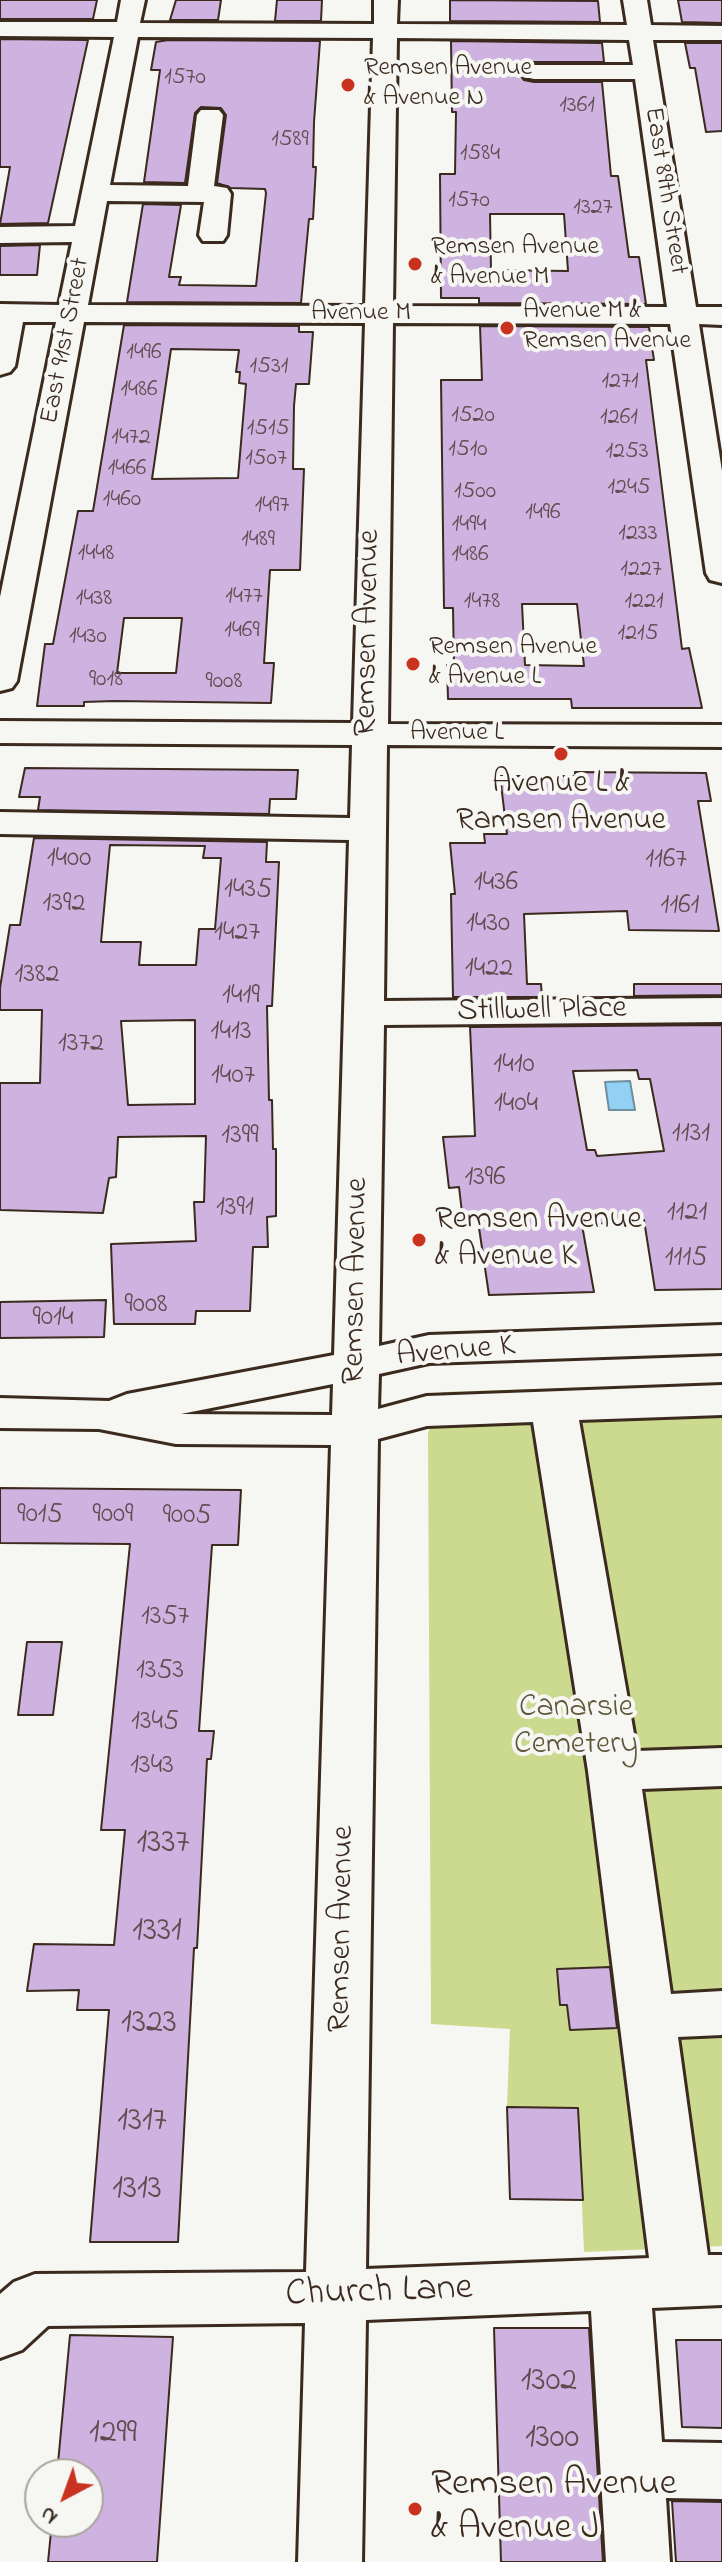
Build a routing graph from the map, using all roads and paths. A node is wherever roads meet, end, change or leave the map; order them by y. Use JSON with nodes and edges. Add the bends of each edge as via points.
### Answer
{"nodes":[{"id":1,"x":133,"y":0,"type":"edge"},
{"id":2,"x":386,"y":0,"type":"edge"},
{"id":3,"x":635,"y":0,"type":"edge"},
{"id":4,"x":0,"y":29,"type":"edge"},
{"id":5,"x":127,"y":30,"type":"junction"},
{"id":6,"x":383,"y":32,"type":"junction"},
{"id":7,"x":640,"y":33,"type":"junction"},
{"id":8,"x":722,"y":33,"type":"edge"},
{"id":9,"x":534,"y":72,"type":"dead end"},
{"id":10,"x":646,"y":72,"type":"junction"},
{"id":11,"x":210,"y":115,"type":"dead end"},
{"id":12,"x":96,"y":193,"type":"junction"},
{"id":13,"x":200,"y":193,"type":"junction"},
{"id":14,"x":88,"y":234,"type":"junction"},
{"id":15,"x":0,"y":235,"type":"edge"},
{"id":16,"x":213,"y":235,"type":"dead end"},
{"id":17,"x":5,"y":313,"type":"edge"},
{"id":18,"x":71,"y":313,"type":"junction"},
{"id":19,"x":377,"y":315,"type":"junction"},
{"id":20,"x":683,"y":316,"type":"junction"},
{"id":21,"x":722,"y":316,"type":"edge"},
{"id":22,"x":0,"y":366,"type":"edge"},
{"id":23,"x":722,"y":573,"type":"edge"},
{"id":24,"x":0,"y":681,"type":"edge"},
{"id":25,"x":0,"y":732,"type":"edge"},
{"id":26,"x":368,"y":734,"type":"junction"},
{"id":27,"x":722,"y":736,"type":"edge"},
{"id":28,"x":0,"y":823,"type":"edge"},
{"id":29,"x":366,"y":829,"type":"junction"},
{"id":30,"x":722,"y":1010,"type":"edge"},
{"id":31,"x":362,"y":1013,"type":"junction"},
{"id":32,"x":722,"y":1339,"type":"edge"},
{"id":33,"x":357,"y":1365,"type":"junction"},
{"id":34,"x":722,"y":1400,"type":"edge"},
{"id":35,"x":554,"y":1406,"type":"junction"},
{"id":36,"x":0,"y":1413,"type":"edge"},
{"id":37,"x":99,"y":1414,"type":"junction"},
{"id":38,"x":355,"y":1430,"type":"junction"},
{"id":39,"x":722,"y":1767,"type":"edge"},
{"id":40,"x":614,"y":1771,"type":"junction"},
{"id":41,"x":722,"y":2013,"type":"edge"},
{"id":42,"x":645,"y":2017,"type":"junction"},
{"id":43,"x":702,"y":2281,"type":"edge"},
{"id":44,"x":620,"y":2284,"type":"junction"},
{"id":45,"x":335,"y":2296,"type":"junction"},
{"id":46,"x":18,"y":2316,"type":"edge"},
{"id":47,"x":632,"y":2469,"type":"junction"},
{"id":48,"x":722,"y":2471,"type":"edge"},
{"id":49,"x":330,"y":2562,"type":"edge"},
{"id":50,"x":638,"y":2562,"type":"edge"}],
"edges":[{"from":1,"to":5,"type":"street","name":"East 91st Street"},
{"from":2,"to":6,"type":"street","name":"Remsen Avenue"},
{"from":3,"to":7,"type":"street","name":"East 89th Street"},
{"from":4,"to":5,"type":"street"},
{"from":5,"to":6,"type":"street"},
{"from":5,"to":12,"type":"street","name":"East 91st Street"},
{"from":6,"to":7,"type":"street"},
{"from":6,"to":19,"type":"street","name":"Remsen Avenue"},
{"from":7,"to":8,"type":"street"},
{"from":7,"to":10,"type":"street","name":"East 89th Street"},
{"from":9,"to":10,"type":"street"},
{"from":10,"to":20,"type":"street","name":"East 89th Street"},
{"from":11,"to":13,"type":"street"},
{"from":12,"to":13,"type":"street"},
{"from":12,"to":14,"type":"street","name":"East 91st Street"},
{"from":13,"to":16,"type":"street","via":[[218,194]]},
{"from":14,"to":15,"type":"street"},
{"from":14,"to":18,"type":"street","name":"East 91st Street"},
{"from":17,"to":18,"type":"street","name":"Avenue M"},
{"from":17,"to":22,"type":"street"},
{"from":18,"to":19,"type":"street","name":"Avenue M"},
{"from":18,"to":24,"type":"street","name":"East 91st Street"},
{"from":19,"to":20,"type":"street","name":"Avenue M"},
{"from":19,"to":26,"type":"street","name":"Remsen Avenue"},
{"from":20,"to":21,"type":"street","name":"Avenue M"},
{"from":20,"to":23,"type":"street","name":"East 89th Street"},
{"from":25,"to":26,"type":"street","name":"Avenue L"},
{"from":26,"to":27,"type":"street","name":"Avenue L"},
{"from":26,"to":29,"type":"street","name":"Remsen Avenue"},
{"from":28,"to":29,"type":"street"},
{"from":29,"to":31,"type":"street","name":"Remsen Avenue"},
{"from":30,"to":31,"type":"street","name":"Stillwell Place"},
{"from":31,"to":33,"type":"street","name":"Remsen Avenue"},
{"from":32,"to":33,"type":"street","name":"Avenue K","via":[[429,1349]]},
{"from":33,"to":37,"type":"street","name":"Avenue K"},
{"from":33,"to":38,"type":"street","name":"Remsen Avenue"},
{"from":34,"to":35,"type":"street","name":"Avenue K"},
{"from":35,"to":38,"type":"street","name":"Avenue K","via":[[427,1411]]},
{"from":35,"to":40,"type":"street"},
{"from":36,"to":37,"type":"street","name":"Avenue K"},
{"from":37,"to":38,"type":"street","name":"Avenue K","via":[[176,1429]]},
{"from":38,"to":45,"type":"street","name":"Remsen Avenue"},
{"from":39,"to":40,"type":"street"},
{"from":40,"to":42,"type":"street"},
{"from":41,"to":42,"type":"street"},
{"from":42,"to":43,"type":"street"},
{"from":43,"to":44,"type":"street","name":"Church Lane"},
{"from":44,"to":45,"type":"street","name":"Church Lane"},
{"from":44,"to":47,"type":"street"},
{"from":45,"to":46,"type":"street","name":"Church Lane"},
{"from":45,"to":49,"type":"street","name":"Remsen Avenue"},
{"from":47,"to":48,"type":"street"},
{"from":47,"to":50,"type":"street"}]}
